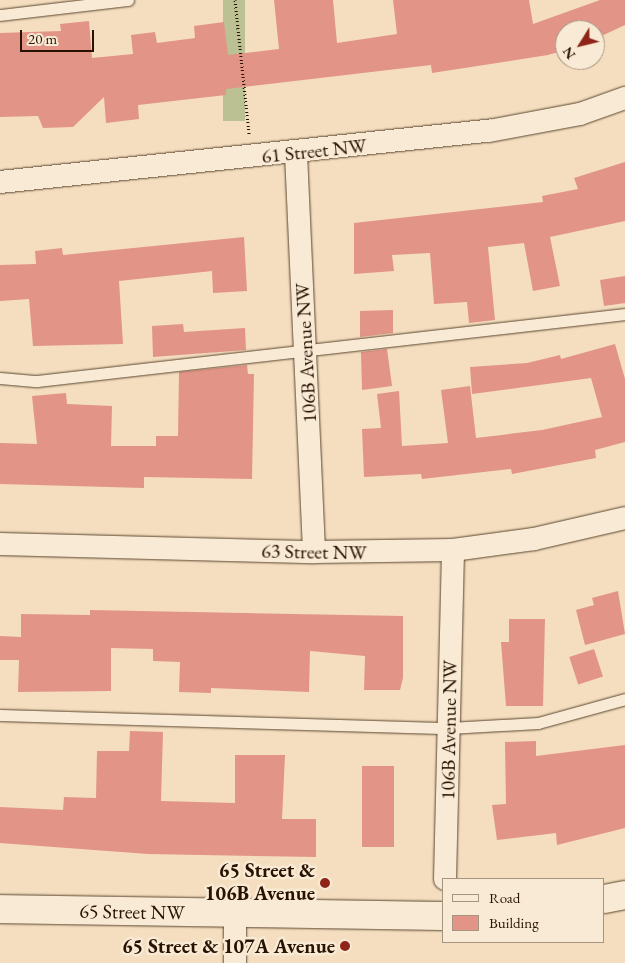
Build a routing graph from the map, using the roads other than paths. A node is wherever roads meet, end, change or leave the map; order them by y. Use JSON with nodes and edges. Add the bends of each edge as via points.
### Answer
{"nodes":[{"id":1,"x":128,"y":0,"type":"edge"},
{"id":2,"x":0,"y":15,"type":"edge"},
{"id":3,"x":625,"y":98,"type":"edge"},
{"id":4,"x":296,"y":154,"type":"junction"},
{"id":5,"x":0,"y":182,"type":"edge"},
{"id":6,"x":625,"y":314,"type":"edge"},
{"id":7,"x":306,"y":349,"type":"junction"},
{"id":8,"x":0,"y":378,"type":"edge"},
{"id":9,"x":625,"y":518,"type":"edge"},
{"id":10,"x":0,"y":544,"type":"edge"},
{"id":11,"x":453,"y":550,"type":"junction"},
{"id":12,"x":314,"y":552,"type":"junction"},
{"id":13,"x":625,"y":699,"type":"edge"},
{"id":14,"x":0,"y":715,"type":"edge"},
{"id":15,"x":449,"y":728,"type":"junction"},
{"id":16,"x":445,"y":878,"type":"edge"},
{"id":17,"x":625,"y":895,"type":"edge"},
{"id":18,"x":605,"y":899,"type":"edge"},
{"id":19,"x":0,"y":909,"type":"edge"},
{"id":20,"x":235,"y":915,"type":"junction"},
{"id":21,"x":442,"y":916,"type":"edge"},
{"id":22,"x":235,"y":963,"type":"edge"}],
"edges":[{"from":1,"to":2,"type":"lane"},
{"from":3,"to":4,"type":"street","name":"61 Street NW","via":[[536,124]]},
{"from":4,"to":5,"type":"street","name":"61 Street NW"},
{"from":4,"to":7,"type":"street","name":"106B Avenue NW"},
{"from":6,"to":7,"type":"lane"},
{"from":7,"to":8,"type":"lane","via":[[37,380]]},
{"from":7,"to":12,"type":"street","name":"106B Avenue NW"},
{"from":9,"to":11,"type":"street","name":"63 Street NW","via":[[534,539]]},
{"from":10,"to":12,"type":"street","name":"63 Street NW"},
{"from":11,"to":12,"type":"street","name":"63 Street NW"},
{"from":11,"to":15,"type":"street","name":"106B Avenue NW"},
{"from":13,"to":15,"type":"lane","via":[[538,724]]},
{"from":14,"to":15,"type":"lane"},
{"from":15,"to":16,"type":"street","name":"106B Avenue NW"},
{"from":17,"to":18,"type":"street"},
{"from":19,"to":20,"type":"street","name":"65 Street NW"},
{"from":20,"to":21,"type":"street","name":"65 Street NW"},
{"from":20,"to":22,"type":"street"}]}
